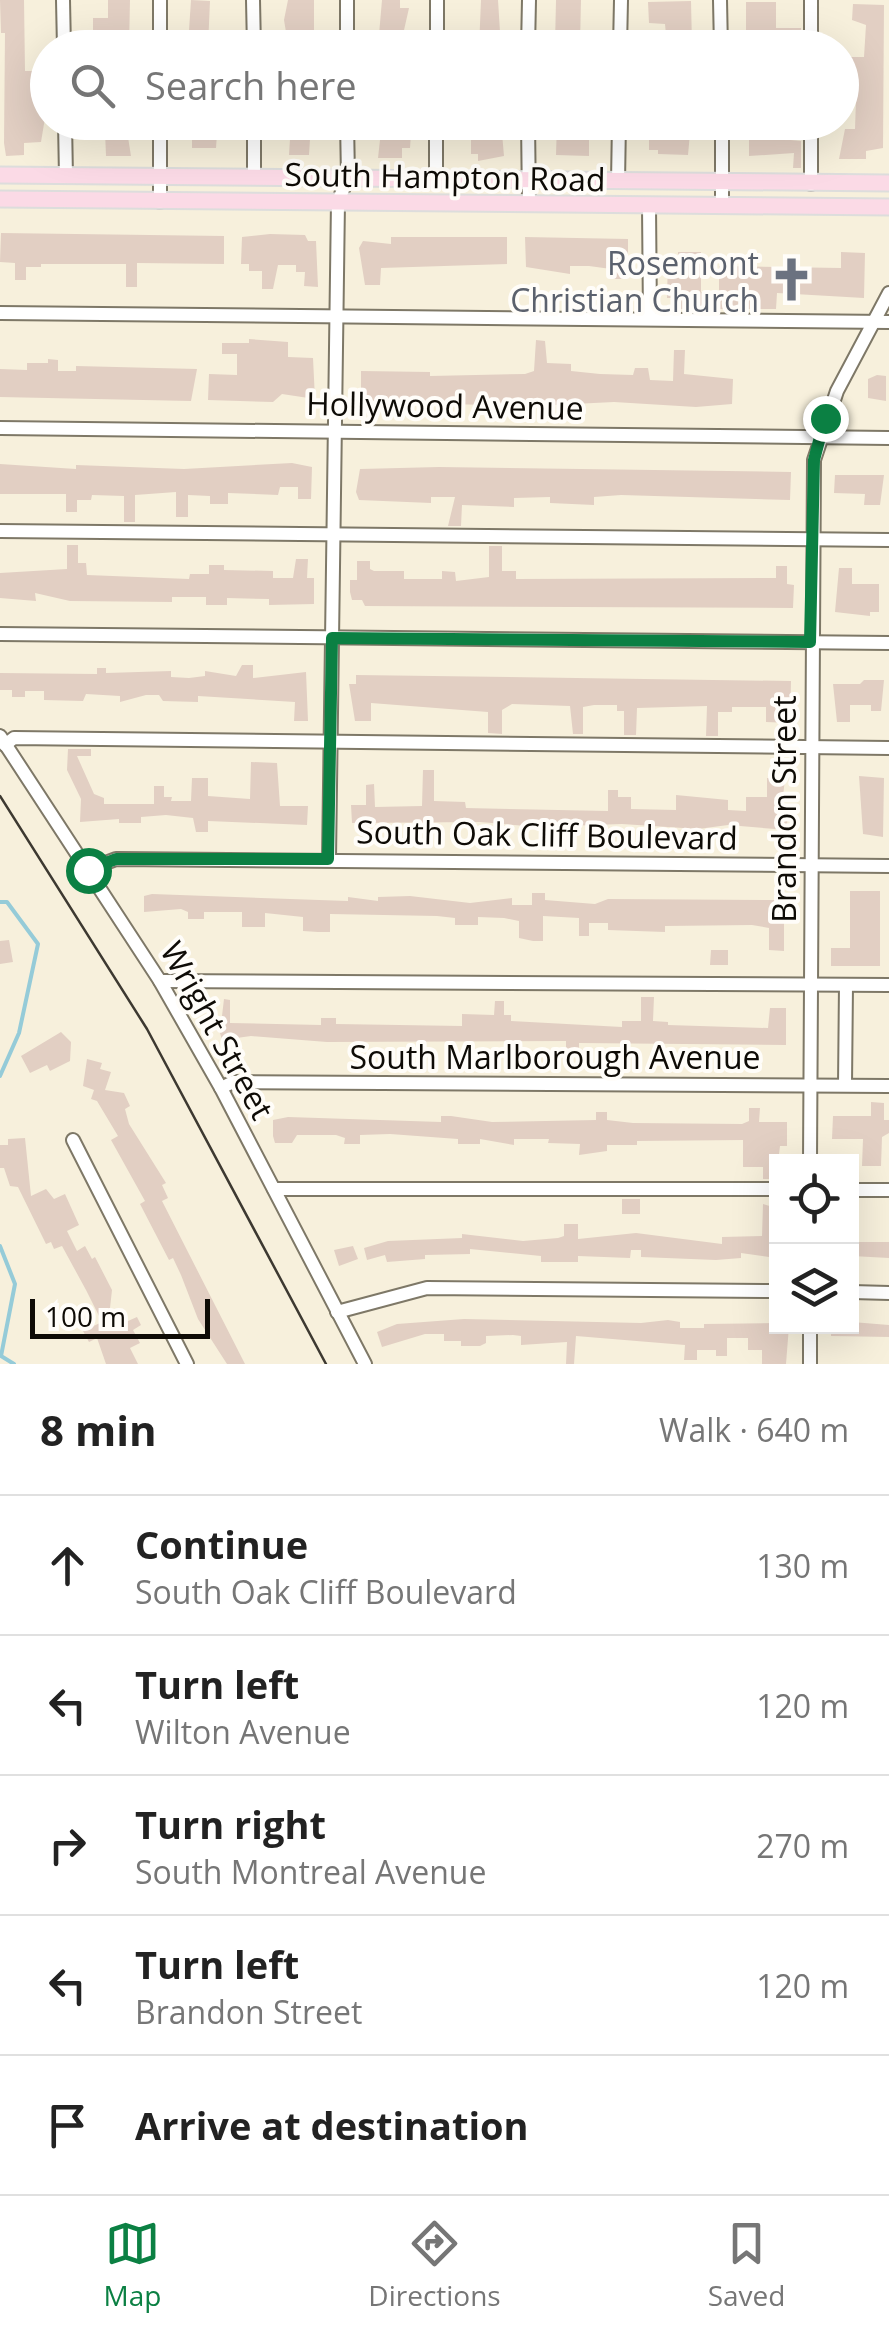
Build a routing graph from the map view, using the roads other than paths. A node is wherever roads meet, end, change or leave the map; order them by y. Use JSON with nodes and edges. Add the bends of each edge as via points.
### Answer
{"nodes":[{"id":1,"x":64,"y":0,"type":"edge"},
{"id":2,"x":160,"y":0,"type":"edge"},
{"id":3,"x":254,"y":0,"type":"edge"},
{"id":4,"x":347,"y":0,"type":"edge"},
{"id":5,"x":437,"y":0,"type":"edge"},
{"id":6,"x":528,"y":0,"type":"edge"},
{"id":7,"x":621,"y":0,"type":"edge"},
{"id":8,"x":720,"y":0,"type":"edge"},
{"id":9,"x":811,"y":0,"type":"edge"},
{"id":10,"x":64,"y":30,"type":"edge"},
{"id":11,"x":160,"y":30,"type":"edge"},
{"id":12,"x":254,"y":30,"type":"edge"},
{"id":13,"x":347,"y":30,"type":"edge"},
{"id":14,"x":437,"y":30,"type":"edge"},
{"id":15,"x":528,"y":30,"type":"edge"},
{"id":16,"x":620,"y":30,"type":"edge"},
{"id":17,"x":721,"y":30,"type":"edge"},
{"id":18,"x":811,"y":30,"type":"edge"},
{"id":19,"x":66,"y":140,"type":"edge"},
{"id":20,"x":160,"y":140,"type":"edge"},
{"id":21,"x":254,"y":140,"type":"edge"},
{"id":22,"x":348,"y":140,"type":"edge"},
{"id":23,"x":436,"y":140,"type":"edge"},
{"id":24,"x":528,"y":140,"type":"edge"},
{"id":25,"x":619,"y":140,"type":"edge"},
{"id":26,"x":722,"y":140,"type":"edge"},
{"id":27,"x":811,"y":140,"type":"edge"},
{"id":28,"x":0,"y":175,"type":"edge"},
{"id":29,"x":66,"y":176,"type":"junction"},
{"id":30,"x":160,"y":176,"type":"junction"},
{"id":31,"x":254,"y":177,"type":"junction"},
{"id":32,"x":348,"y":178,"type":"junction"},
{"id":33,"x":436,"y":178,"type":"junction"},
{"id":34,"x":528,"y":181,"type":"junction"},
{"id":35,"x":618,"y":182,"type":"junction"},
{"id":36,"x":722,"y":182,"type":"junction"},
{"id":37,"x":889,"y":183,"type":"edge"},
{"id":38,"x":811,"y":184,"type":"junction"},
{"id":39,"x":0,"y":199,"type":"edge"},
{"id":40,"x":160,"y":202,"type":"junction"},
{"id":41,"x":338,"y":202,"type":"junction"},
{"id":42,"x":529,"y":205,"type":"junction"},
{"id":43,"x":649,"y":206,"type":"junction"},
{"id":44,"x":722,"y":206,"type":"junction"},
{"id":45,"x":889,"y":207,"type":"edge"},
{"id":46,"x":889,"y":293,"type":"edge"},
{"id":47,"x":0,"y":313,"type":"edge"},
{"id":48,"x":336,"y":316,"type":"junction"},
{"id":49,"x":650,"y":319,"type":"junction"},
{"id":50,"x":882,"y":322,"type":"edge"},
{"id":51,"x":0,"y":428,"type":"edge"},
{"id":52,"x":334,"y":431,"type":"junction"},
{"id":53,"x":818,"y":437,"type":"junction"},
{"id":54,"x":889,"y":438,"type":"edge"},
{"id":55,"x":0,"y":531,"type":"edge"},
{"id":56,"x":334,"y":534,"type":"junction"},
{"id":57,"x":811,"y":539,"type":"junction"},
{"id":58,"x":889,"y":540,"type":"edge"},
{"id":59,"x":0,"y":634,"type":"edge"},
{"id":60,"x":332,"y":638,"type":"junction"},
{"id":61,"x":810,"y":642,"type":"junction"},
{"id":62,"x":889,"y":642,"type":"edge"},
{"id":63,"x":3,"y":741,"type":"edge"},
{"id":64,"x":330,"y":741,"type":"junction"},
{"id":65,"x":810,"y":746,"type":"junction"},
{"id":66,"x":889,"y":748,"type":"edge"},
{"id":67,"x":328,"y":859,"type":"junction"},
{"id":68,"x":810,"y":865,"type":"junction"},
{"id":69,"x":889,"y":866,"type":"edge"},
{"id":70,"x":88,"y":870,"type":"junction"},
{"id":71,"x":160,"y":981,"type":"junction"},
{"id":72,"x":810,"y":982,"type":"junction"},
{"id":73,"x":846,"y":985,"type":"junction"},
{"id":74,"x":889,"y":985,"type":"edge"},
{"id":75,"x":845,"y":1085,"type":"junction"},
{"id":76,"x":810,"y":1086,"type":"junction"},
{"id":77,"x":889,"y":1086,"type":"edge"},
{"id":78,"x":221,"y":1088,"type":"junction"},
{"id":79,"x":72,"y":1140,"type":"dead end"},
{"id":80,"x":810,"y":1154,"type":"edge"},
{"id":81,"x":274,"y":1189,"type":"junction"},
{"id":82,"x":769,"y":1189,"type":"edge"},
{"id":83,"x":859,"y":1190,"type":"edge"},
{"id":84,"x":889,"y":1190,"type":"edge"},
{"id":85,"x":769,"y":1291,"type":"edge"},
{"id":86,"x":859,"y":1292,"type":"edge"},
{"id":87,"x":889,"y":1292,"type":"edge"},
{"id":88,"x":337,"y":1312,"type":"junction"},
{"id":89,"x":810,"y":1334,"type":"edge"},
{"id":90,"x":186,"y":1364,"type":"edge"},
{"id":91,"x":365,"y":1364,"type":"edge"},
{"id":92,"x":810,"y":1364,"type":"edge"}],
"edges":[{"from":1,"to":10,"type":"street"},
{"from":2,"to":11,"type":"street"},
{"from":3,"to":12,"type":"street"},
{"from":4,"to":13,"type":"street"},
{"from":5,"to":14,"type":"street"},
{"from":6,"to":15,"type":"street"},
{"from":7,"to":16,"type":"street"},
{"from":8,"to":17,"type":"street"},
{"from":9,"to":18,"type":"street"},
{"from":19,"to":29,"type":"street"},
{"from":20,"to":30,"type":"street"},
{"from":21,"to":31,"type":"street"},
{"from":22,"to":32,"type":"street"},
{"from":23,"to":33,"type":"street"},
{"from":24,"to":34,"type":"street"},
{"from":25,"to":35,"type":"street"},
{"from":26,"to":36,"type":"street"},
{"from":27,"to":38,"type":"street"},
{"from":28,"to":29,"type":"main road","name":"South Hampton Road"},
{"from":29,"to":30,"type":"main road","name":"South Hampton Road"},
{"from":30,"to":31,"type":"main road","name":"South Hampton Road"},
{"from":30,"to":40,"type":"street"},
{"from":31,"to":32,"type":"main road","name":"South Hampton Road"},
{"from":32,"to":33,"type":"main road","name":"South Hampton Road"},
{"from":32,"to":41,"type":"street"},
{"from":33,"to":34,"type":"main road","name":"South Hampton Road"},
{"from":34,"to":35,"type":"main road","name":"South Hampton Road"},
{"from":34,"to":42,"type":"street"},
{"from":35,"to":36,"type":"main road","name":"South Hampton Road"},
{"from":36,"to":38,"type":"main road","name":"South Hampton Road"},
{"from":36,"to":44,"type":"street"},
{"from":37,"to":38,"type":"main road","name":"South Hampton Road"},
{"from":39,"to":40,"type":"main road","name":"South Hampton Road"},
{"from":40,"to":41,"type":"main road","name":"South Hampton Road"},
{"from":41,"to":42,"type":"main road","name":"South Hampton Road"},
{"from":41,"to":48,"type":"street"},
{"from":42,"to":43,"type":"main road","name":"South Hampton Road"},
{"from":43,"to":44,"type":"main road","name":"South Hampton Road"},
{"from":43,"to":49,"type":"street"},
{"from":44,"to":45,"type":"main road","name":"South Hampton Road"},
{"from":46,"to":50,"type":"street","name":"Brandon Street"},
{"from":47,"to":48,"type":"street"},
{"from":48,"to":49,"type":"street"},
{"from":48,"to":52,"type":"street"},
{"from":49,"to":50,"type":"street"},
{"from":50,"to":53,"type":"street","name":"Brandon Street","via":[[837,391]]},
{"from":51,"to":52,"type":"street","name":"Hollywood Avenue"},
{"from":52,"to":53,"type":"street","name":"Hollywood Avenue"},
{"from":52,"to":56,"type":"street"},
{"from":53,"to":54,"type":"street","name":"Hollywood Avenue"},
{"from":53,"to":57,"type":"street","name":"Brandon Street"},
{"from":55,"to":56,"type":"street"},
{"from":56,"to":57,"type":"street"},
{"from":56,"to":60,"type":"street"},
{"from":57,"to":58,"type":"street"},
{"from":57,"to":61,"type":"street","name":"Brandon Street"},
{"from":59,"to":60,"type":"street"},
{"from":60,"to":61,"type":"street"},
{"from":60,"to":64,"type":"street"},
{"from":61,"to":62,"type":"street"},
{"from":61,"to":65,"type":"street","name":"Brandon Street"},
{"from":63,"to":64,"type":"street"},
{"from":63,"to":70,"type":"street","name":"Wright Street"},
{"from":64,"to":65,"type":"street"},
{"from":64,"to":67,"type":"street"},
{"from":65,"to":66,"type":"street"},
{"from":65,"to":68,"type":"street","name":"Brandon Street"},
{"from":67,"to":68,"type":"street","name":"South Oak Cliff Boulevard"},
{"from":67,"to":70,"type":"street","name":"South Oak Cliff Boulevard","via":[[116,859]]},
{"from":68,"to":69,"type":"street","name":"South Oak Cliff Boulevard"},
{"from":68,"to":72,"type":"street","name":"Brandon Street"},
{"from":70,"to":71,"type":"street","name":"Wright Street"},
{"from":71,"to":72,"type":"street"},
{"from":71,"to":78,"type":"street","name":"Wright Street"},
{"from":72,"to":73,"type":"street"},
{"from":72,"to":76,"type":"street","name":"Brandon Street"},
{"from":73,"to":74,"type":"street"},
{"from":73,"to":75,"type":"street"},
{"from":75,"to":76,"type":"street","name":"South Marlborough Avenue"},
{"from":75,"to":77,"type":"street","name":"South Marlborough Avenue"},
{"from":76,"to":78,"type":"street","name":"South Marlborough Avenue","via":[[233,1082]]},
{"from":76,"to":80,"type":"street","name":"Brandon Street"},
{"from":78,"to":81,"type":"street","name":"Wright Street"},
{"from":79,"to":90,"type":"street"},
{"from":81,"to":82,"type":"street"},
{"from":81,"to":88,"type":"street","name":"Wright Street"},
{"from":83,"to":84,"type":"street"},
{"from":85,"to":88,"type":"street","via":[[427,1288]]},
{"from":86,"to":87,"type":"street"},
{"from":88,"to":91,"type":"street","name":"Wright Street"},
{"from":89,"to":92,"type":"street"}]}
